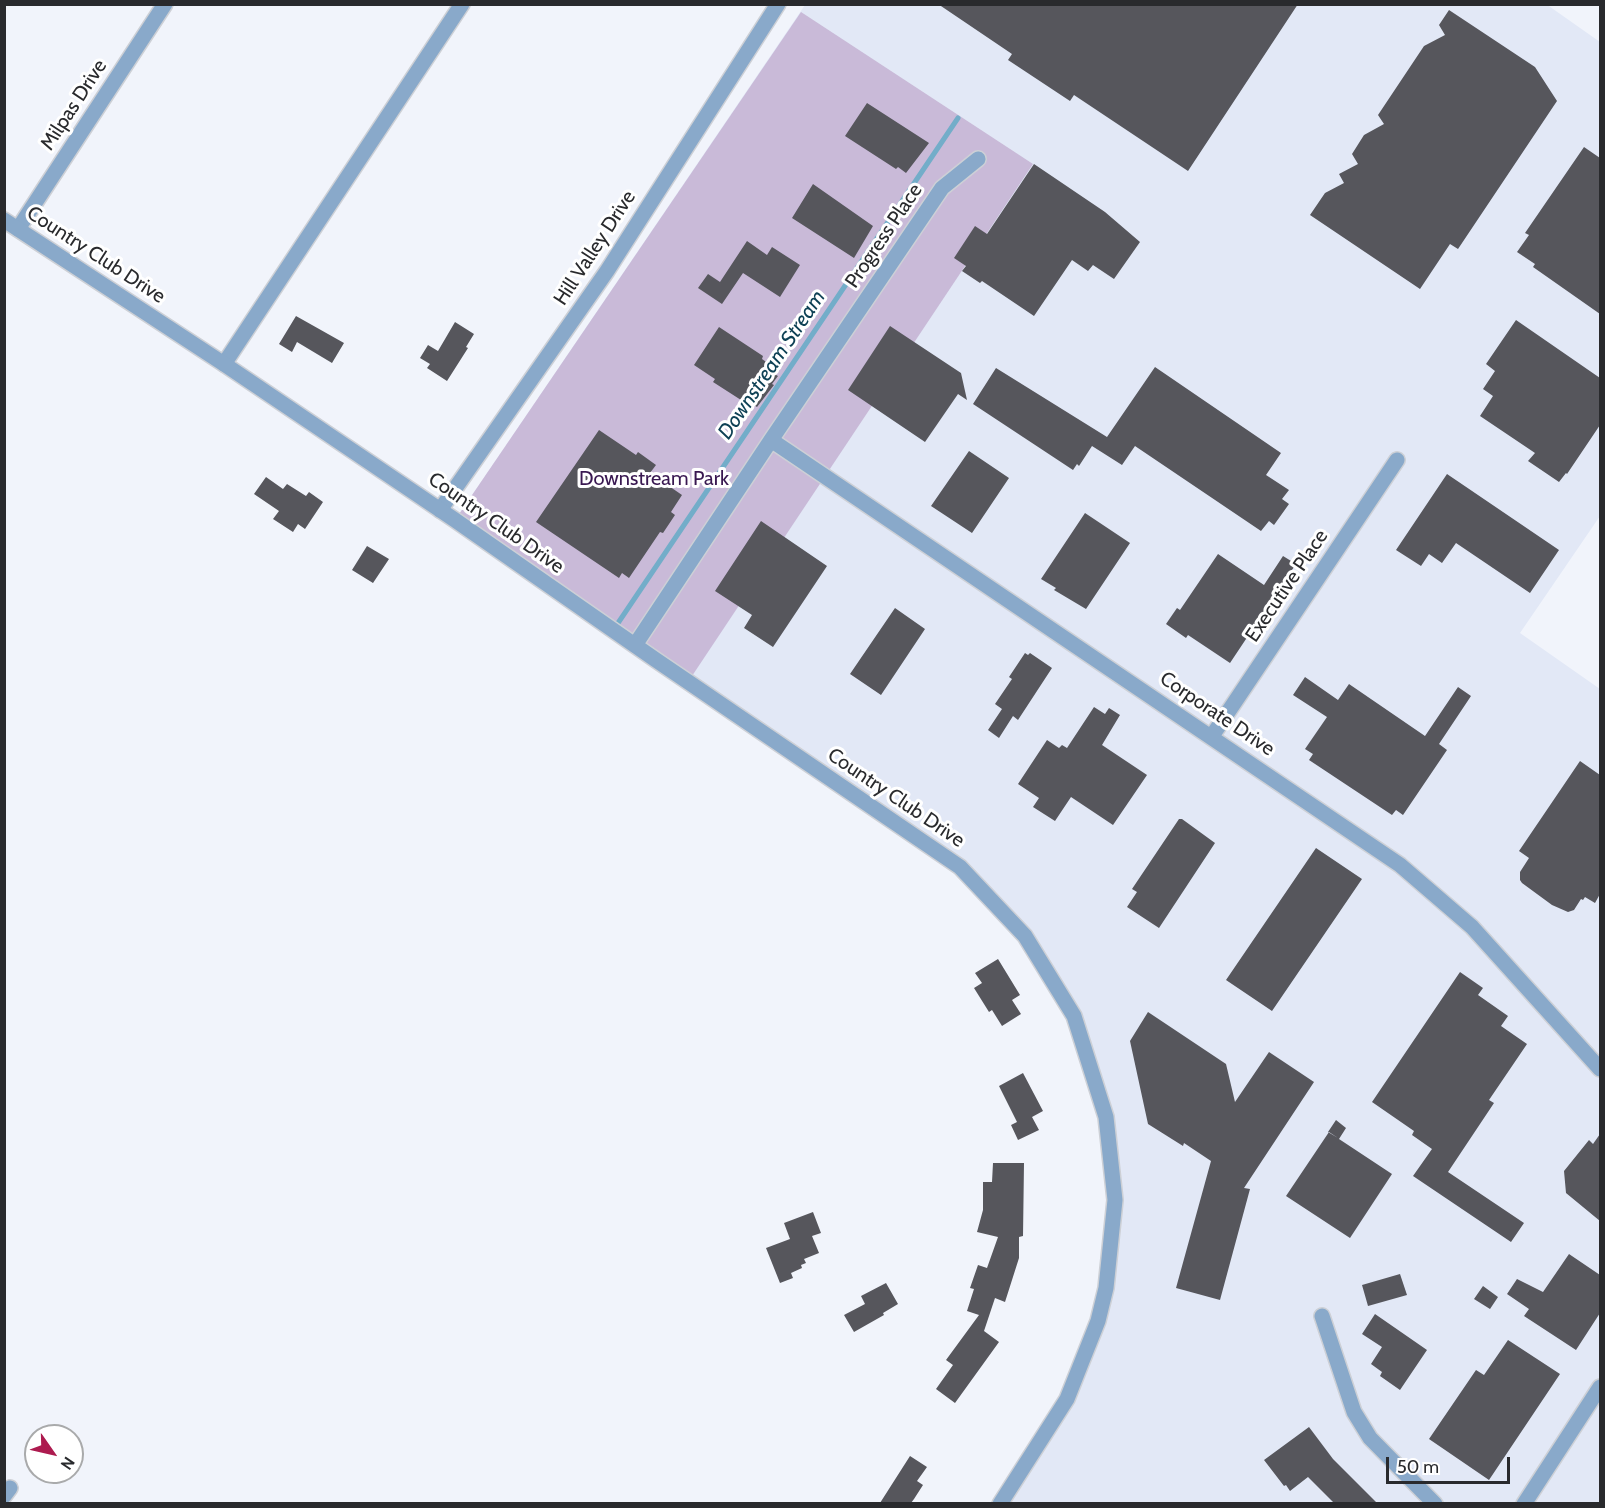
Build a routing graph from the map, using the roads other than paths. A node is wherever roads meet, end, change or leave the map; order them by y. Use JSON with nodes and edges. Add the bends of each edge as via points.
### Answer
{"nodes":[{"id":1,"x":165,"y":4,"type":"edge"},
{"id":2,"x":462,"y":4,"type":"edge"},
{"id":3,"x":778,"y":4,"type":"edge"},
{"id":4,"x":978,"y":159,"type":"dead end"},
{"id":5,"x":4,"y":220,"type":"edge"},
{"id":6,"x":18,"y":229,"type":"junction"},
{"id":7,"x":224,"y":364,"type":"junction"},
{"id":8,"x":771,"y":440,"type":"junction"},
{"id":9,"x":1397,"y":460,"type":"dead end"},
{"id":10,"x":441,"y":510,"type":"junction"},
{"id":11,"x":635,"y":645,"type":"junction"},
{"id":12,"x":1212,"y":736,"type":"junction"},
{"id":13,"x":1600,"y":1069,"type":"edge"},
{"id":14,"x":1322,"y":1316,"type":"dead end"},
{"id":15,"x":1600,"y":1387,"type":"edge"},
{"id":16,"x":1000,"y":1503,"type":"edge"},
{"id":17,"x":1435,"y":1503,"type":"edge"},
{"id":18,"x":1524,"y":1503,"type":"edge"}],
"edges":[{"from":1,"to":6,"type":"street","name":"Milpas Drive"},
{"from":2,"to":7,"type":"street"},
{"from":3,"to":10,"type":"street","name":"Hill Valley Drive","via":[[607,271]]},
{"from":4,"to":8,"type":"street","name":"Progress Place","via":[[942,188]]},
{"from":5,"to":6,"type":"street","name":"Country Club Drive"},
{"from":6,"to":7,"type":"street","name":"Country Club Drive"},
{"from":7,"to":10,"type":"street","name":"Country Club Drive"},
{"from":8,"to":11,"type":"street","name":"Progress Place"},
{"from":8,"to":12,"type":"street","name":"Corporate Drive"},
{"from":9,"to":12,"type":"street","name":"Executive Place"},
{"from":10,"to":11,"type":"street","name":"Country Club Drive"},
{"from":11,"to":16,"type":"street","name":"Country Club Drive","via":[[960,867],[1025,936],[1074,1016],[1106,1117],[1115,1200],[1106,1288],[1098,1321],[1067,1399]]},
{"from":12,"to":13,"type":"street","name":"Corporate Drive","via":[[1400,865],[1472,927]]},
{"from":14,"to":17,"type":"street","via":[[1353,1412],[1370,1438]]},
{"from":15,"to":18,"type":"street"}]}
